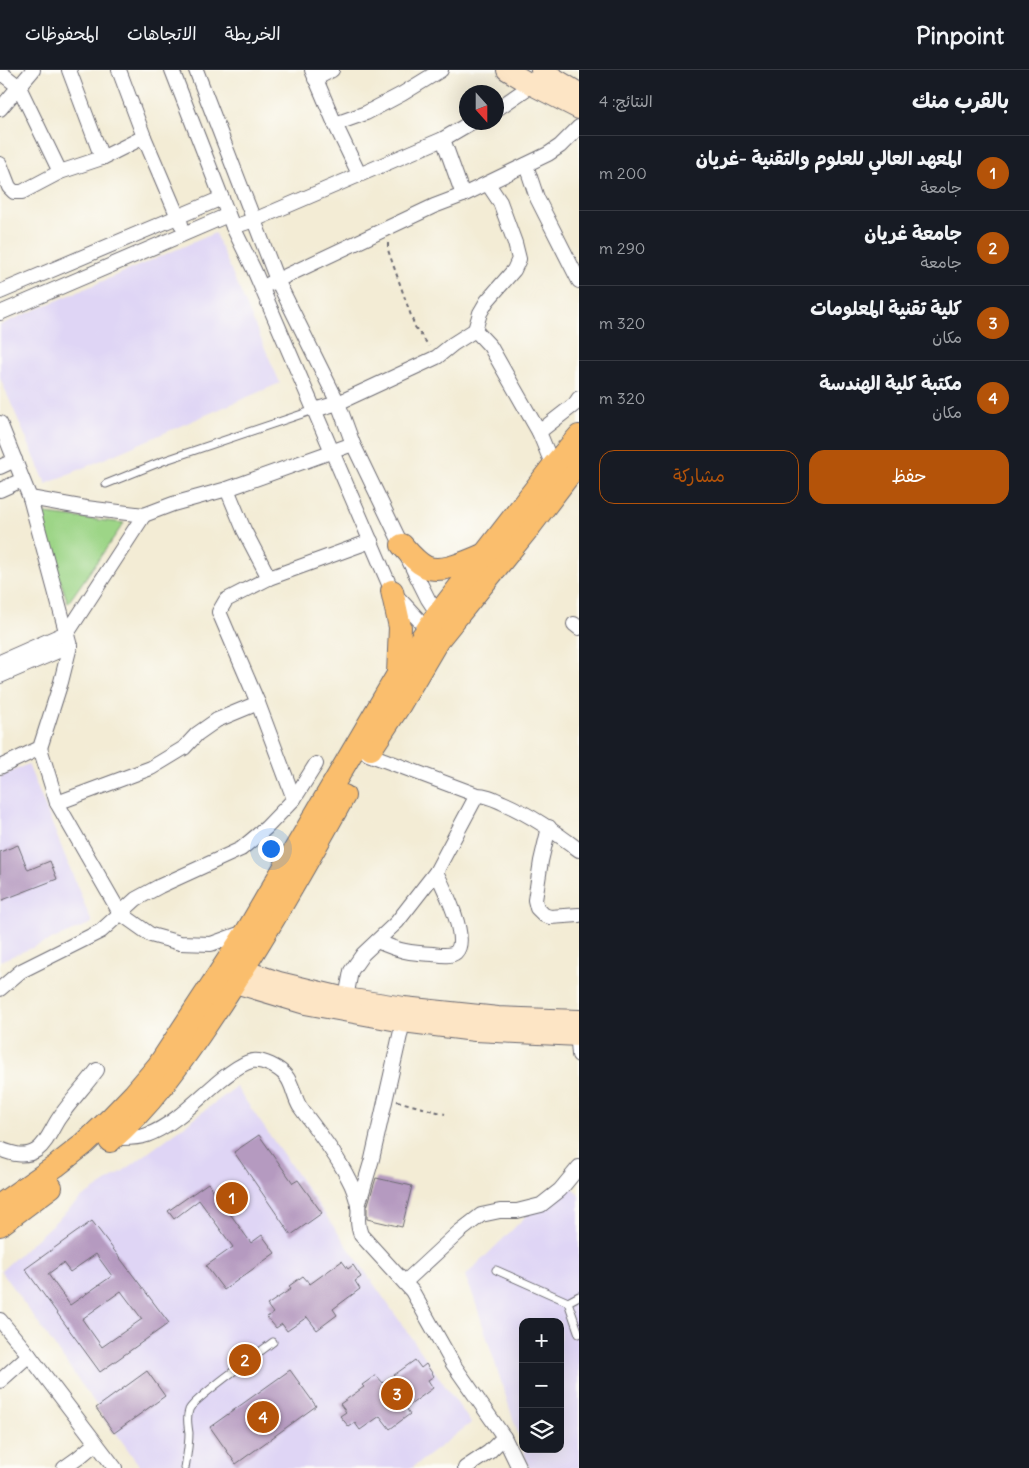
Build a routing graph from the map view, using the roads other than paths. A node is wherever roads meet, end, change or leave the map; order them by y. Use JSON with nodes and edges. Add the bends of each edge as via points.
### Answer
{"nodes":[{"id":1,"x":33,"y":70,"type":"edge"},
{"id":2,"x":69,"y":70,"type":"edge"},
{"id":3,"x":119,"y":70,"type":"edge"},
{"id":4,"x":172,"y":70,"type":"edge"},
{"id":5,"x":196,"y":70,"type":"edge"},
{"id":6,"x":332,"y":70,"type":"edge"},
{"id":7,"x":441,"y":70,"type":"edge"},
{"id":8,"x":507,"y":70,"type":"edge"},
{"id":9,"x":0,"y":72,"type":"edge"},
{"id":10,"x":314,"y":74,"type":"edge"},
{"id":11,"x":537,"y":75,"type":"edge"},
{"id":12,"x":20,"y":87,"type":"junction"},
{"id":13,"x":579,"y":93,"type":"edge"},
{"id":14,"x":504,"y":102,"type":"edge"},
{"id":15,"x":0,"y":109,"type":"edge"},
{"id":16,"x":579,"y":110,"type":"edge"},
{"id":17,"x":335,"y":124,"type":"junction"},
{"id":18,"x":579,"y":126,"type":"edge"},
{"id":19,"x":459,"y":130,"type":"edge"},
{"id":20,"x":144,"y":138,"type":"junction"},
{"id":21,"x":443,"y":139,"type":"junction"},
{"id":22,"x":102,"y":158,"type":"junction"},
{"id":23,"x":0,"y":164,"type":"edge"},
{"id":24,"x":526,"y":165,"type":"junction"},
{"id":25,"x":60,"y":172,"type":"junction"},
{"id":26,"x":359,"y":174,"type":"junction"},
{"id":27,"x":488,"y":184,"type":"junction"},
{"id":28,"x":463,"y":195,"type":"junction"},
{"id":29,"x":222,"y":198,"type":"junction"},
{"id":30,"x":178,"y":216,"type":"junction"},
{"id":31,"x":254,"y":220,"type":"junction"},
{"id":32,"x":231,"y":221,"type":"junction"},
{"id":33,"x":185,"y":234,"type":"junction"},
{"id":34,"x":277,"y":280,"type":"junction"},
{"id":35,"x":579,"y":281,"type":"edge"},
{"id":36,"x":261,"y":288,"type":"junction"},
{"id":37,"x":0,"y":292,"type":"edge"},
{"id":38,"x":0,"y":313,"type":"edge"},
{"id":39,"x":476,"y":330,"type":"junction"},
{"id":40,"x":579,"y":398,"type":"edge"},
{"id":41,"x":338,"y":403,"type":"junction"},
{"id":42,"x":314,"y":410,"type":"junction"},
{"id":43,"x":0,"y":423,"type":"edge"},
{"id":44,"x":539,"y":432,"type":"junction"},
{"id":45,"x":579,"y":436,"type":"edge"},
{"id":46,"x":353,"y":444,"type":"junction"},
{"id":47,"x":332,"y":452,"type":"junction"},
{"id":48,"x":15,"y":460,"type":"junction"},
{"id":49,"x":579,"y":462,"type":"edge"},
{"id":50,"x":553,"y":466,"type":"junction"},
{"id":51,"x":0,"y":467,"type":"edge"},
{"id":52,"x":22,"y":480,"type":"junction"},
{"id":53,"x":106,"y":484,"type":"dead end"},
{"id":54,"x":227,"y":489,"type":"junction"},
{"id":55,"x":0,"y":490,"type":"edge"},
{"id":56,"x":30,"y":498,"type":"junction"},
{"id":57,"x":144,"y":515,"type":"junction"},
{"id":58,"x":371,"y":541,"type":"junction"},
{"id":59,"x":402,"y":545,"type":"junction"},
{"id":60,"x":484,"y":554,"type":"junction"},
{"id":61,"x":269,"y":578,"type":"junction"},
{"id":62,"x":392,"y":591,"type":"junction"},
{"id":63,"x":438,"y":627,"type":"junction"},
{"id":64,"x":69,"y":639,"type":"junction"},
{"id":65,"x":0,"y":662,"type":"edge"},
{"id":66,"x":398,"y":674,"type":"junction"},
{"id":67,"x":0,"y":676,"type":"edge"},
{"id":68,"x":258,"y":703,"type":"junction"},
{"id":69,"x":40,"y":748,"type":"junction"},
{"id":70,"x":368,"y":754,"type":"junction"},
{"id":71,"x":316,"y":764,"type":"dead end"},
{"id":72,"x":0,"y":767,"type":"edge"},
{"id":73,"x":477,"y":795,"type":"junction"},
{"id":74,"x":294,"y":799,"type":"junction"},
{"id":75,"x":57,"y":803,"type":"junction"},
{"id":76,"x":549,"y":827,"type":"junction"},
{"id":77,"x":579,"y":850,"type":"edge"},
{"id":78,"x":436,"y":872,"type":"junction"},
{"id":79,"x":120,"y":913,"type":"junction"},
{"id":80,"x":579,"y":915,"type":"edge"},
{"id":81,"x":247,"y":931,"type":"junction"},
{"id":82,"x":377,"y":941,"type":"junction"},
{"id":83,"x":231,"y":972,"type":"junction"},
{"id":84,"x":0,"y":989,"type":"edge"},
{"id":85,"x":346,"y":998,"type":"junction"},
{"id":86,"x":403,"y":1022,"type":"junction"},
{"id":87,"x":578,"y":1033,"type":"edge"},
{"id":88,"x":97,"y":1070,"type":"dead end"},
{"id":89,"x":113,"y":1138,"type":"junction"},
{"id":90,"x":0,"y":1149,"type":"edge"},
{"id":91,"x":579,"y":1167,"type":"edge"},
{"id":92,"x":0,"y":1205,"type":"edge"},
{"id":93,"x":358,"y":1206,"type":"junction"},
{"id":94,"x":0,"y":1225,"type":"edge"},
{"id":95,"x":496,"y":1270,"type":"dead end"},
{"id":96,"x":405,"y":1282,"type":"junction"},
{"id":97,"x":579,"y":1296,"type":"edge"},
{"id":98,"x":568,"y":1302,"type":"junction"},
{"id":99,"x":0,"y":1320,"type":"edge"},
{"id":100,"x":579,"y":1334,"type":"edge"},
{"id":101,"x":273,"y":1342,"type":"dead end"},
{"id":102,"x":30,"y":1355,"type":"junction"},
{"id":103,"x":0,"y":1381,"type":"edge"},
{"id":104,"x":504,"y":1437,"type":"junction"},
{"id":105,"x":96,"y":1443,"type":"junction"},
{"id":106,"x":64,"y":1468,"type":"edge"},
{"id":107,"x":115,"y":1468,"type":"edge"},
{"id":108,"x":185,"y":1468,"type":"edge"},
{"id":109,"x":465,"y":1468,"type":"edge"},
{"id":110,"x":519,"y":1468,"type":"edge"}],
"edges":[{"from":1,"to":12,"type":"street"},
{"from":2,"to":22,"type":"street"},
{"from":3,"to":20,"type":"street"},
{"from":4,"to":29,"type":"street"},
{"from":5,"to":31,"type":"street"},
{"from":6,"to":10,"type":"street"},
{"from":7,"to":17,"type":"street","via":[[366,113]]},
{"from":8,"to":11,"type":"main road"},
{"from":9,"to":12,"type":"street"},
{"from":10,"to":17,"type":"street"},
{"from":11,"to":13,"type":"main road"},
{"from":11,"to":14,"type":"street"},
{"from":11,"to":16,"type":"main road"},
{"from":12,"to":15,"type":"street"},
{"from":12,"to":25,"type":"street"},
{"from":17,"to":26,"type":"street"},
{"from":18,"to":24,"type":"street","via":[[560,146]]},
{"from":19,"to":21,"type":"street"},
{"from":20,"to":22,"type":"street"},
{"from":20,"to":30,"type":"street"},
{"from":21,"to":26,"type":"street"},
{"from":21,"to":28,"type":"street"},
{"from":22,"to":25,"type":"street"},
{"from":23,"to":25,"type":"street","via":[[14,192],[22,192]]},
{"from":24,"to":27,"type":"street"},
{"from":24,"to":35,"type":"street","via":[[537,198]]},
{"from":26,"to":31,"type":"street"},
{"from":27,"to":28,"type":"street"},
{"from":27,"to":39,"type":"street","via":[[500,202],[519,259],[514,270],[487,301]]},
{"from":28,"to":34,"type":"street"},
{"from":29,"to":30,"type":"street"},
{"from":29,"to":32,"type":"street"},
{"from":30,"to":33,"type":"street"},
{"from":30,"to":37,"type":"street"},
{"from":31,"to":32,"type":"street"},
{"from":31,"to":34,"type":"street"},
{"from":32,"to":33,"type":"street"},
{"from":32,"to":36,"type":"street"},
{"from":33,"to":38,"type":"street"},
{"from":34,"to":36,"type":"street"},
{"from":34,"to":41,"type":"street"},
{"from":36,"to":42,"type":"street"},
{"from":39,"to":41,"type":"street","via":[[437,357]]},
{"from":39,"to":44,"type":"street","via":[[490,346]]},
{"from":40,"to":44,"type":"street"},
{"from":41,"to":42,"type":"street"},
{"from":41,"to":46,"type":"street"},
{"from":42,"to":47,"type":"street"},
{"from":42,"to":53,"type":"lane","via":[[163,461]]},
{"from":43,"to":48,"type":"street"},
{"from":44,"to":50,"type":"street"},
{"from":45,"to":50,"type":"main road"},
{"from":46,"to":47,"type":"street"},
{"from":46,"to":59,"type":"street"},
{"from":47,"to":54,"type":"street"},
{"from":47,"to":58,"type":"street"},
{"from":48,"to":51,"type":"street"},
{"from":48,"to":52,"type":"street"},
{"from":49,"to":63,"type":"main road","via":[[531,525]]},
{"from":50,"to":60,"type":"main road"},
{"from":52,"to":55,"type":"street"},
{"from":52,"to":56,"type":"street"},
{"from":54,"to":57,"type":"street"},
{"from":54,"to":61,"type":"street"},
{"from":56,"to":57,"type":"street"},
{"from":56,"to":64,"type":"street"},
{"from":57,"to":64,"type":"street"},
{"from":58,"to":61,"type":"street"},
{"from":58,"to":62,"type":"street"},
{"from":59,"to":60,"type":"main road","via":[[427,568],[456,565]]},
{"from":59,"to":63,"type":"street"},
{"from":60,"to":63,"type":"main road"},
{"from":61,"to":68,"type":"street","via":[[226,600],[219,612]]},
{"from":62,"to":63,"type":"street"},
{"from":62,"to":66,"type":"main road","via":[[400,627]]},
{"from":63,"to":66,"type":"main road"},
{"from":63,"to":70,"type":"main road","via":[[398,708]]},
{"from":64,"to":65,"type":"street"},
{"from":64,"to":67,"type":"street"},
{"from":64,"to":69,"type":"street","via":[[61,682]]},
{"from":66,"to":81,"type":"main road"},
{"from":68,"to":74,"type":"street"},
{"from":68,"to":75,"type":"street","via":[[217,720],[184,748],[151,768]]},
{"from":69,"to":72,"type":"street"},
{"from":69,"to":75,"type":"street"},
{"from":70,"to":73,"type":"street"},
{"from":70,"to":83,"type":"main road","via":[[289,895]]},
{"from":71,"to":74,"type":"street"},
{"from":73,"to":76,"type":"street","via":[[509,805]]},
{"from":73,"to":78,"type":"street"},
{"from":74,"to":79,"type":"street","via":[[241,848],[160,886],[136,899]]},
{"from":75,"to":79,"type":"street"},
{"from":76,"to":77,"type":"street"},
{"from":76,"to":80,"type":"street","via":[[541,861],[537,908],[544,915]]},
{"from":78,"to":82,"type":"street"},
{"from":78,"to":82,"type":"street","via":[[458,927],[459,948],[455,953],[409,953]]},
{"from":79,"to":81,"type":"street","via":[[151,934],[180,943],[211,944]]},
{"from":79,"to":84,"type":"street","via":[[102,931],[21,971]]},
{"from":81,"to":83,"type":"main road"},
{"from":82,"to":85,"type":"street","via":[[351,971]]},
{"from":83,"to":85,"type":"main road"},
{"from":83,"to":86,"type":"main road","via":[[305,1004]]},
{"from":83,"to":89,"type":"main road","via":[[169,1078]]},
{"from":83,"to":92,"type":"main road","via":[[158,1066],[110,1119],[84,1144]]},
{"from":85,"to":87,"type":"main road","via":[[498,1017]]},
{"from":86,"to":87,"type":"main road","via":[[474,1031]]},
{"from":86,"to":93,"type":"street"},
{"from":88,"to":90,"type":"street","via":[[37,1150],[24,1155]]},
{"from":89,"to":93,"type":"street","via":[[138,1138],[160,1129],[242,1065],[253,1061],[265,1062],[286,1076],[299,1105],[350,1180]]},
{"from":89,"to":94,"type":"main road"},
{"from":91,"to":96,"type":"street","via":[[560,1190],[541,1205],[481,1215]]},
{"from":93,"to":96,"type":"street","via":[[360,1235]]},
{"from":95,"to":98,"type":"lane"},
{"from":96,"to":104,"type":"street","via":[[453,1364]]},
{"from":97,"to":98,"type":"lane"},
{"from":98,"to":100,"type":"lane"},
{"from":99,"to":102,"type":"street"},
{"from":101,"to":108,"type":"lane","via":[[189,1408]]},
{"from":102,"to":103,"type":"street"},
{"from":102,"to":105,"type":"street"},
{"from":104,"to":109,"type":"street"},
{"from":104,"to":110,"type":"street"},
{"from":105,"to":106,"type":"street"},
{"from":105,"to":107,"type":"street"}]}
